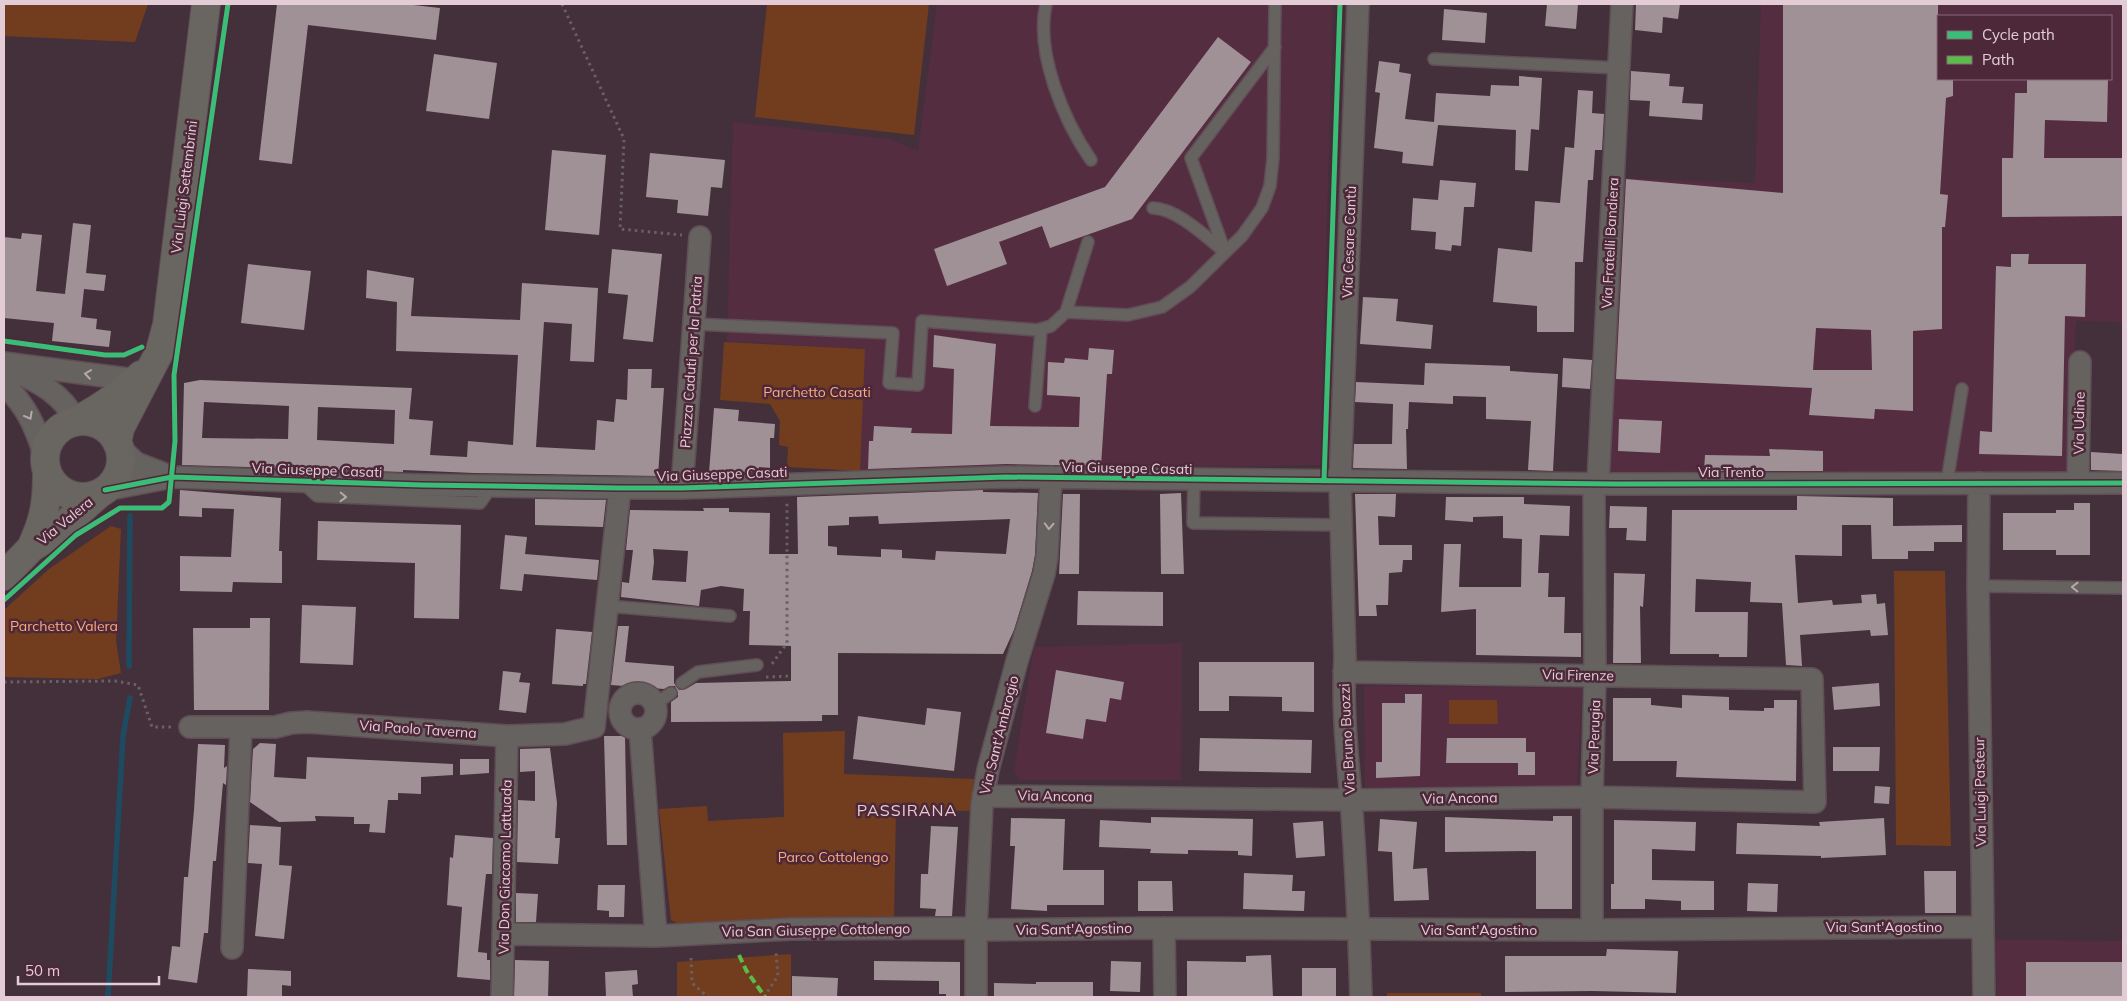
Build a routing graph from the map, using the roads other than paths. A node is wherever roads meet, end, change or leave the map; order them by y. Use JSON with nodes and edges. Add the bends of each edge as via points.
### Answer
{"nodes":[{"id":1,"x":206,"y":4,"type":"edge"},
{"id":2,"x":1046,"y":4,"type":"edge"},
{"id":3,"x":1275,"y":4,"type":"edge"},
{"id":4,"x":1358,"y":4,"type":"edge"},
{"id":5,"x":1622,"y":4,"type":"edge"},
{"id":6,"x":1275,"y":47,"type":"junction"},
{"id":7,"x":1434,"y":59,"type":"dead end"},
{"id":8,"x":1619,"y":68,"type":"junction"},
{"id":9,"x":1092,"y":160,"type":"dead end"},
{"id":10,"x":1153,"y":208,"type":"dead end"},
{"id":11,"x":700,"y":237,"type":"road end"},
{"id":12,"x":1088,"y":242,"type":"dead end"},
{"id":13,"x":1224,"y":252,"type":"junction"},
{"id":14,"x":1066,"y":312,"type":"junction"},
{"id":15,"x":694,"y":324,"type":"junction"},
{"id":16,"x":1041,"y":330,"type":"junction"},
{"id":17,"x":2080,"y":362,"type":"dead end"},
{"id":18,"x":4,"y":364,"type":"edge"},
{"id":19,"x":143,"y":374,"type":"junction"},
{"id":20,"x":4,"y":384,"type":"edge"},
{"id":21,"x":1962,"y":389,"type":"dead end"},
{"id":22,"x":1035,"y":406,"type":"dead end"},
{"id":23,"x":76,"y":421,"type":"junction"},
{"id":24,"x":119,"y":446,"type":"junction"},
{"id":25,"x":46,"y":464,"type":"junction"},
{"id":26,"x":172,"y":477,"type":"junction"},
{"id":27,"x":1051,"y":477,"type":"junction"},
{"id":28,"x":1194,"y":480,"type":"junction"},
{"id":29,"x":1340,"y":481,"type":"junction"},
{"id":30,"x":1947,"y":482,"type":"junction"},
{"id":31,"x":1596,"y":483,"type":"junction"},
{"id":32,"x":1979,"y":483,"type":"junction"},
{"id":33,"x":2078,"y":483,"type":"junction"},
{"id":34,"x":2123,"y":483,"type":"edge"},
{"id":35,"x":620,"y":488,"type":"junction"},
{"id":36,"x":682,"y":488,"type":"junction"},
{"id":37,"x":102,"y":492,"type":"junction"},
{"id":38,"x":1340,"y":526,"type":"junction"},
{"id":39,"x":31,"y":548,"type":"junction"},
{"id":40,"x":4,"y":576,"type":"edge"},
{"id":41,"x":1978,"y":586,"type":"junction"},
{"id":42,"x":2123,"y":588,"type":"edge"},
{"id":43,"x":607,"y":606,"type":"junction"},
{"id":44,"x":730,"y":616,"type":"dead end"},
{"id":45,"x":757,"y":665,"type":"dead end"},
{"id":46,"x":1344,"y":672,"type":"junction"},
{"id":47,"x":1595,"y":675,"type":"junction"},
{"id":48,"x":1812,"y":679,"type":"joint"},
{"id":49,"x":600,"y":682,"type":"junction"},
{"id":50,"x":682,"y":683,"type":"dead end"},
{"id":51,"x":627,"y":714,"type":"junction"},
{"id":52,"x":190,"y":727,"type":"road end"},
{"id":53,"x":594,"y":727,"type":"junction"},
{"id":54,"x":241,"y":728,"type":"junction"},
{"id":55,"x":507,"y":736,"type":"junction"},
{"id":56,"x":983,"y":796,"type":"junction"},
{"id":57,"x":1592,"y":797,"type":"junction"},
{"id":58,"x":1351,"y":800,"type":"junction"},
{"id":59,"x":1982,"y":927,"type":"junction"},
{"id":60,"x":1164,"y":928,"type":"junction"},
{"id":61,"x":976,"y":929,"type":"junction"},
{"id":62,"x":1359,"y":929,"type":"junction"},
{"id":63,"x":1592,"y":930,"type":"junction"},
{"id":64,"x":504,"y":934,"type":"junction"},
{"id":65,"x":656,"y":936,"type":"junction"},
{"id":66,"x":232,"y":948,"type":"dead end"},
{"id":67,"x":502,"y":997,"type":"edge"},
{"id":68,"x":976,"y":997,"type":"edge"},
{"id":69,"x":1165,"y":997,"type":"edge"},
{"id":70,"x":1360,"y":997,"type":"edge"},
{"id":71,"x":1984,"y":997,"type":"edge"}],
"edges":[{"from":1,"to":19,"type":"street","name":"Via Luigi Settembrini","via":[[167,325],[160,351]]},
{"from":2,"to":9,"type":"lane","via":[[1046,44],[1052,81],[1067,120]]},
{"from":3,"to":6,"type":"lane"},
{"from":4,"to":29,"type":"street","name":"Via Cesare Cantù"},
{"from":5,"to":8,"type":"street","name":"Via Fratelli Bandiera"},
{"from":6,"to":13,"type":"lane","via":[[1270,186],[1262,208],[1242,236]]},
{"from":6,"to":13,"type":"lane","via":[[1192,158]]},
{"from":7,"to":8,"type":"lane"},
{"from":8,"to":31,"type":"street","name":"Via Fratelli Bandiera"},
{"from":10,"to":13,"type":"lane","via":[[1170,212]]},
{"from":11,"to":15,"type":"street","name":"Piazza Caduti per la Patria"},
{"from":12,"to":14,"type":"lane"},
{"from":13,"to":14,"type":"lane","via":[[1190,287],[1162,307],[1128,315]]},
{"from":14,"to":16,"type":"lane","via":[[1051,326]]},
{"from":15,"to":16,"type":"lane","via":[[893,333],[889,383],[918,385],[922,321]]},
{"from":15,"to":36,"type":"street","name":"Piazza Caduti per la Patria"},
{"from":16,"to":22,"type":"lane"},
{"from":17,"to":33,"type":"street","name":"Via Udine"},
{"from":19,"to":18,"type":"street","one_way":true},
{"from":18,"to":23,"type":"street","via":[[52,391],[66,403]]},
{"from":19,"to":23,"type":"street","name":"Via Luigi Settembrini","via":[[103,406]]},
{"from":19,"to":24,"type":"street","name":"Via Luigi Settembrini","via":[[120,428]]},
{"from":20,"to":25,"type":"street","one_way":true,"via":[[30,415]]},
{"from":21,"to":30,"type":"lane"},
{"from":23,"to":24,"type":"street","via":[[98,423],[111,433]]},
{"from":23,"to":25,"type":"street","via":[[64,425],[48,442]]},
{"from":24,"to":26,"type":"street","name":"Via Giuseppe Casati","via":[[136,463]]},
{"from":24,"to":37,"type":"street","via":[[118,473]]},
{"from":25,"to":37,"type":"street","via":[[52,482],[62,491],[84,497]]},
{"from":25,"to":39,"type":"street","name":"Via Valera","via":[[47,502]]},
{"from":26,"to":35,"type":"street","name":"Via Giuseppe Casati"},
{"from":26,"to":37,"type":"street","name":"Via Giuseppe Casati"},
{"from":27,"to":28,"type":"street","name":"Via Giuseppe Casati"},
{"from":27,"to":36,"type":"street","name":"Via Giuseppe Casati"},
{"from":27,"to":56,"type":"street","name":"Via Sant'Ambrogio","one_way":true,"via":[[1044,574],[1017,661]]},
{"from":28,"to":29,"type":"street","name":"Via Giuseppe Casati"},
{"from":28,"to":38,"type":"lane","via":[[1193,523]]},
{"from":29,"to":31,"type":"street","name":"Via Trento"},
{"from":29,"to":38,"type":"street","name":"Via Bruno Buozzi"},
{"from":30,"to":31,"type":"street","name":"Via Trento"},
{"from":30,"to":32,"type":"street","name":"Via Trento"},
{"from":31,"to":47,"type":"street","name":"Via Perugia"},
{"from":32,"to":33,"type":"street","name":"Via Trento"},
{"from":32,"to":41,"type":"street","name":"Via Luigi Pasteur"},
{"from":33,"to":34,"type":"street","name":"Via Trento"},
{"from":35,"to":36,"type":"street","name":"Via Giuseppe Casati"},
{"from":35,"to":43,"type":"street"},
{"from":37,"to":39,"type":"street","name":"Via Valera","via":[[55,533]]},
{"from":38,"to":46,"type":"street","name":"Via Bruno Buozzi"},
{"from":39,"to":40,"type":"street","name":"Via Valera"},
{"from":42,"to":41,"type":"lane","one_way":true},
{"from":41,"to":59,"type":"street","name":"Via Luigi Pasteur"},
{"from":43,"to":44,"type":"lane"},
{"from":43,"to":49,"type":"street"},
{"from":45,"to":50,"type":"lane","via":[[698,672]]},
{"from":46,"to":47,"type":"street","name":"Via Firenze"},
{"from":46,"to":58,"type":"street","name":"Via Bruno Buozzi"},
{"from":47,"to":48,"type":"street","name":"Via Firenze"},
{"from":47,"to":57,"type":"street","name":"Via Perugia"},
{"from":48,"to":57,"type":"street","name":"Via Ancona","via":[[1815,802]]},
{"from":49,"to":51,"type":"street"},
{"from":49,"to":53,"type":"street"},
{"from":51,"to":51,"type":"street","name":"Via Paolo Taverna","via":[[647,727],[655,719],[656,707],[662,697],[640,693],[630,695]]},
{"from":51,"to":53,"type":"street","name":"Via Paolo Taverna"},
{"from":51,"to":65,"type":"street"},
{"from":52,"to":54,"type":"street","name":"Via Paolo Taverna"},
{"from":53,"to":55,"type":"street","name":"Via Paolo Taverna","via":[[566,734]]},
{"from":54,"to":55,"type":"street","name":"Via Paolo Taverna","via":[[307,722]]},
{"from":54,"to":66,"type":"street"},
{"from":55,"to":64,"type":"street","name":"Via Don Giacomo Lattuada"},
{"from":56,"to":58,"type":"street","name":"Via Ancona"},
{"from":56,"to":61,"type":"street","name":"Via Sant'Ambrogio"},
{"from":57,"to":58,"type":"street","name":"Via Ancona"},
{"from":57,"to":63,"type":"street","name":"Via Perugia"},
{"from":58,"to":62,"type":"street","name":"Via Bruno Buozzi"},
{"from":59,"to":63,"type":"street","name":"Via Sant'Agostino"},
{"from":59,"to":71,"type":"street","name":"Via Luigi Pasteur"},
{"from":60,"to":61,"type":"street","name":"Via Sant'Agostino"},
{"from":60,"to":62,"type":"street","name":"Via Sant'Agostino"},
{"from":60,"to":69,"type":"street"},
{"from":61,"to":65,"type":"street","name":"Via San Giuseppe Cottolengo","via":[[792,928]]},
{"from":61,"to":68,"type":"street","name":"Via Sant'Ambrogio"},
{"from":62,"to":63,"type":"street","name":"Via Sant'Agostino"},
{"from":62,"to":70,"type":"street","name":"Via Bruno Buozzi"},
{"from":64,"to":65,"type":"street","name":"Via San Giuseppe Cottolengo"},
{"from":64,"to":67,"type":"street","name":"Via Don Giacomo Lattuada"}]}
